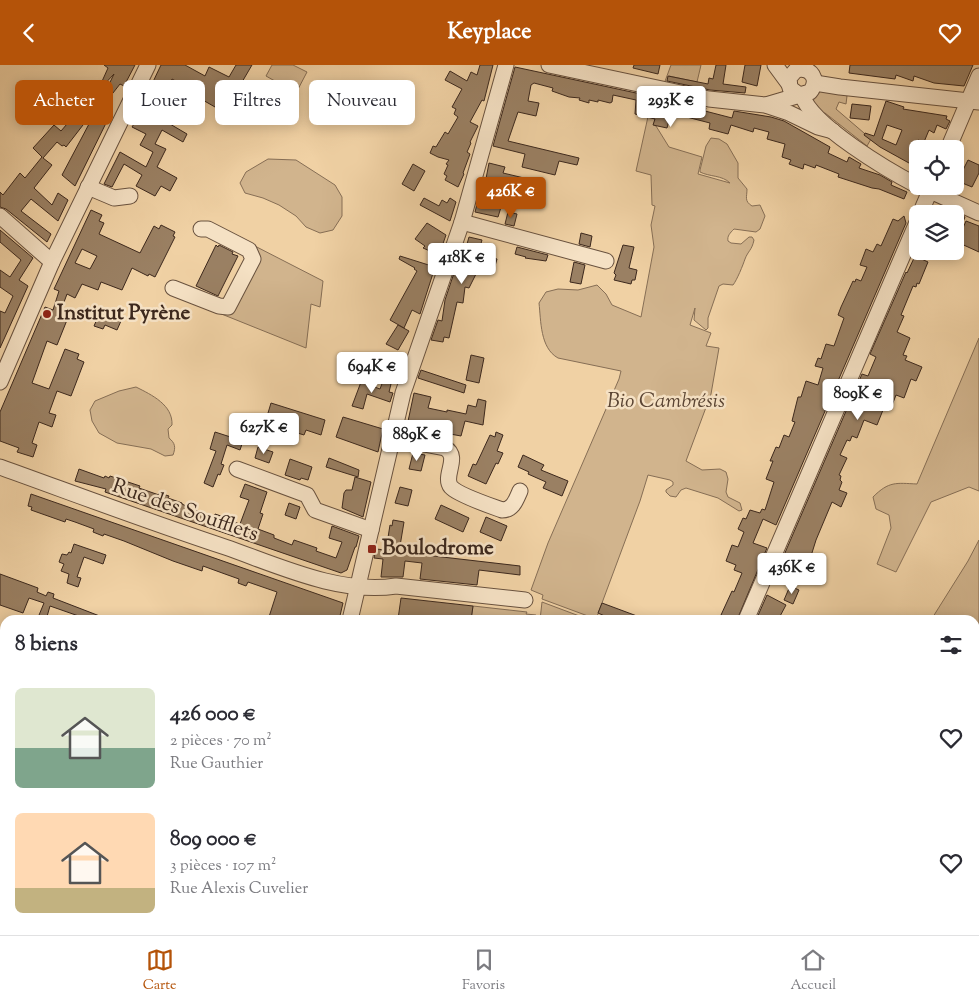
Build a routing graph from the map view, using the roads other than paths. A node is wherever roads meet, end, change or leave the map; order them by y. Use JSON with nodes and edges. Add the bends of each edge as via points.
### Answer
{"nodes":[{"id":1,"x":148,"y":65,"type":"edge"},
{"id":2,"x":506,"y":65,"type":"edge"},
{"id":3,"x":549,"y":65,"type":"edge"},
{"id":4,"x":775,"y":65,"type":"edge"},
{"id":5,"x":804,"y":67,"type":"edge"},
{"id":6,"x":979,"y":76,"type":"edge"},
{"id":7,"x":815,"y":83,"type":"junction"},
{"id":8,"x":796,"y":91,"type":"junction"},
{"id":9,"x":974,"y":101,"type":"edge"},
{"id":10,"x":765,"y":105,"type":"junction"},
{"id":11,"x":833,"y":131,"type":"junction"},
{"id":12,"x":953,"y":140,"type":"edge"},
{"id":13,"x":909,"y":180,"type":"edge"},
{"id":14,"x":88,"y":187,"type":"junction"},
{"id":15,"x":941,"y":195,"type":"edge"},
{"id":16,"x":130,"y":196,"type":"dead end"},
{"id":17,"x":979,"y":213,"type":"edge"},
{"id":18,"x":0,"y":216,"type":"edge"},
{"id":19,"x":462,"y":222,"type":"junction"},
{"id":20,"x":201,"y":229,"type":"dead end"},
{"id":21,"x":909,"y":241,"type":"edge"},
{"id":22,"x":606,"y":261,"type":"dead end"},
{"id":23,"x":52,"y":262,"type":"junction"},
{"id":24,"x":172,"y":288,"type":"dead end"},
{"id":25,"x":0,"y":382,"type":"edge"},
{"id":26,"x":392,"y":438,"type":"junction"},
{"id":27,"x":0,"y":467,"type":"edge"},
{"id":28,"x":237,"y":469,"type":"dead end"},
{"id":29,"x":520,"y":491,"type":"dead end"},
{"id":30,"x":371,"y":529,"type":"junction"},
{"id":31,"x":358,"y":586,"type":"junction"},
{"id":32,"x":525,"y":600,"type":"dead end"},
{"id":33,"x":351,"y":615,"type":"edge"},
{"id":34,"x":748,"y":615,"type":"edge"}],
"edges":[{"from":1,"to":14,"type":"street"},
{"from":2,"to":19,"type":"street"},
{"from":3,"to":10,"type":"street","via":[[709,99]]},
{"from":4,"to":8,"type":"street"},
{"from":5,"to":7,"type":"street","via":[[812,74]]},
{"from":5,"to":8,"type":"street","via":[[790,76]]},
{"from":6,"to":9,"type":"street"},
{"from":7,"to":8,"type":"street","via":[[810,92]]},
{"from":7,"to":9,"type":"street"},
{"from":8,"to":10,"type":"street","via":[[782,101]]},
{"from":8,"to":11,"type":"street","via":[[807,107]]},
{"from":9,"to":12,"type":"street"},
{"from":10,"to":11,"type":"street"},
{"from":11,"to":13,"type":"street"},
{"from":14,"to":16,"type":"street","via":[[114,198]]},
{"from":14,"to":23,"type":"street"},
{"from":15,"to":17,"type":"street"},
{"from":18,"to":23,"type":"street"},
{"from":19,"to":22,"type":"street"},
{"from":19,"to":26,"type":"street","via":[[403,393]]},
{"from":20,"to":24,"type":"street","via":[[208,229],[249,250],[253,259],[228,307]]},
{"from":21,"to":34,"type":"street"},
{"from":23,"to":25,"type":"street"},
{"from":26,"to":29,"type":"street","via":[[450,450],[452,460],[448,481],[458,492],[506,510]]},
{"from":26,"to":30,"type":"street"},
{"from":27,"to":31,"type":"street","name":"Rue des Soufflets","via":[[317,579]]},
{"from":28,"to":30,"type":"street","via":[[307,495],[315,510]]},
{"from":30,"to":31,"type":"street"},
{"from":31,"to":32,"type":"street","name":"Rue des Soufflets","via":[[383,588],[396,585]]},
{"from":31,"to":33,"type":"street"}]}
